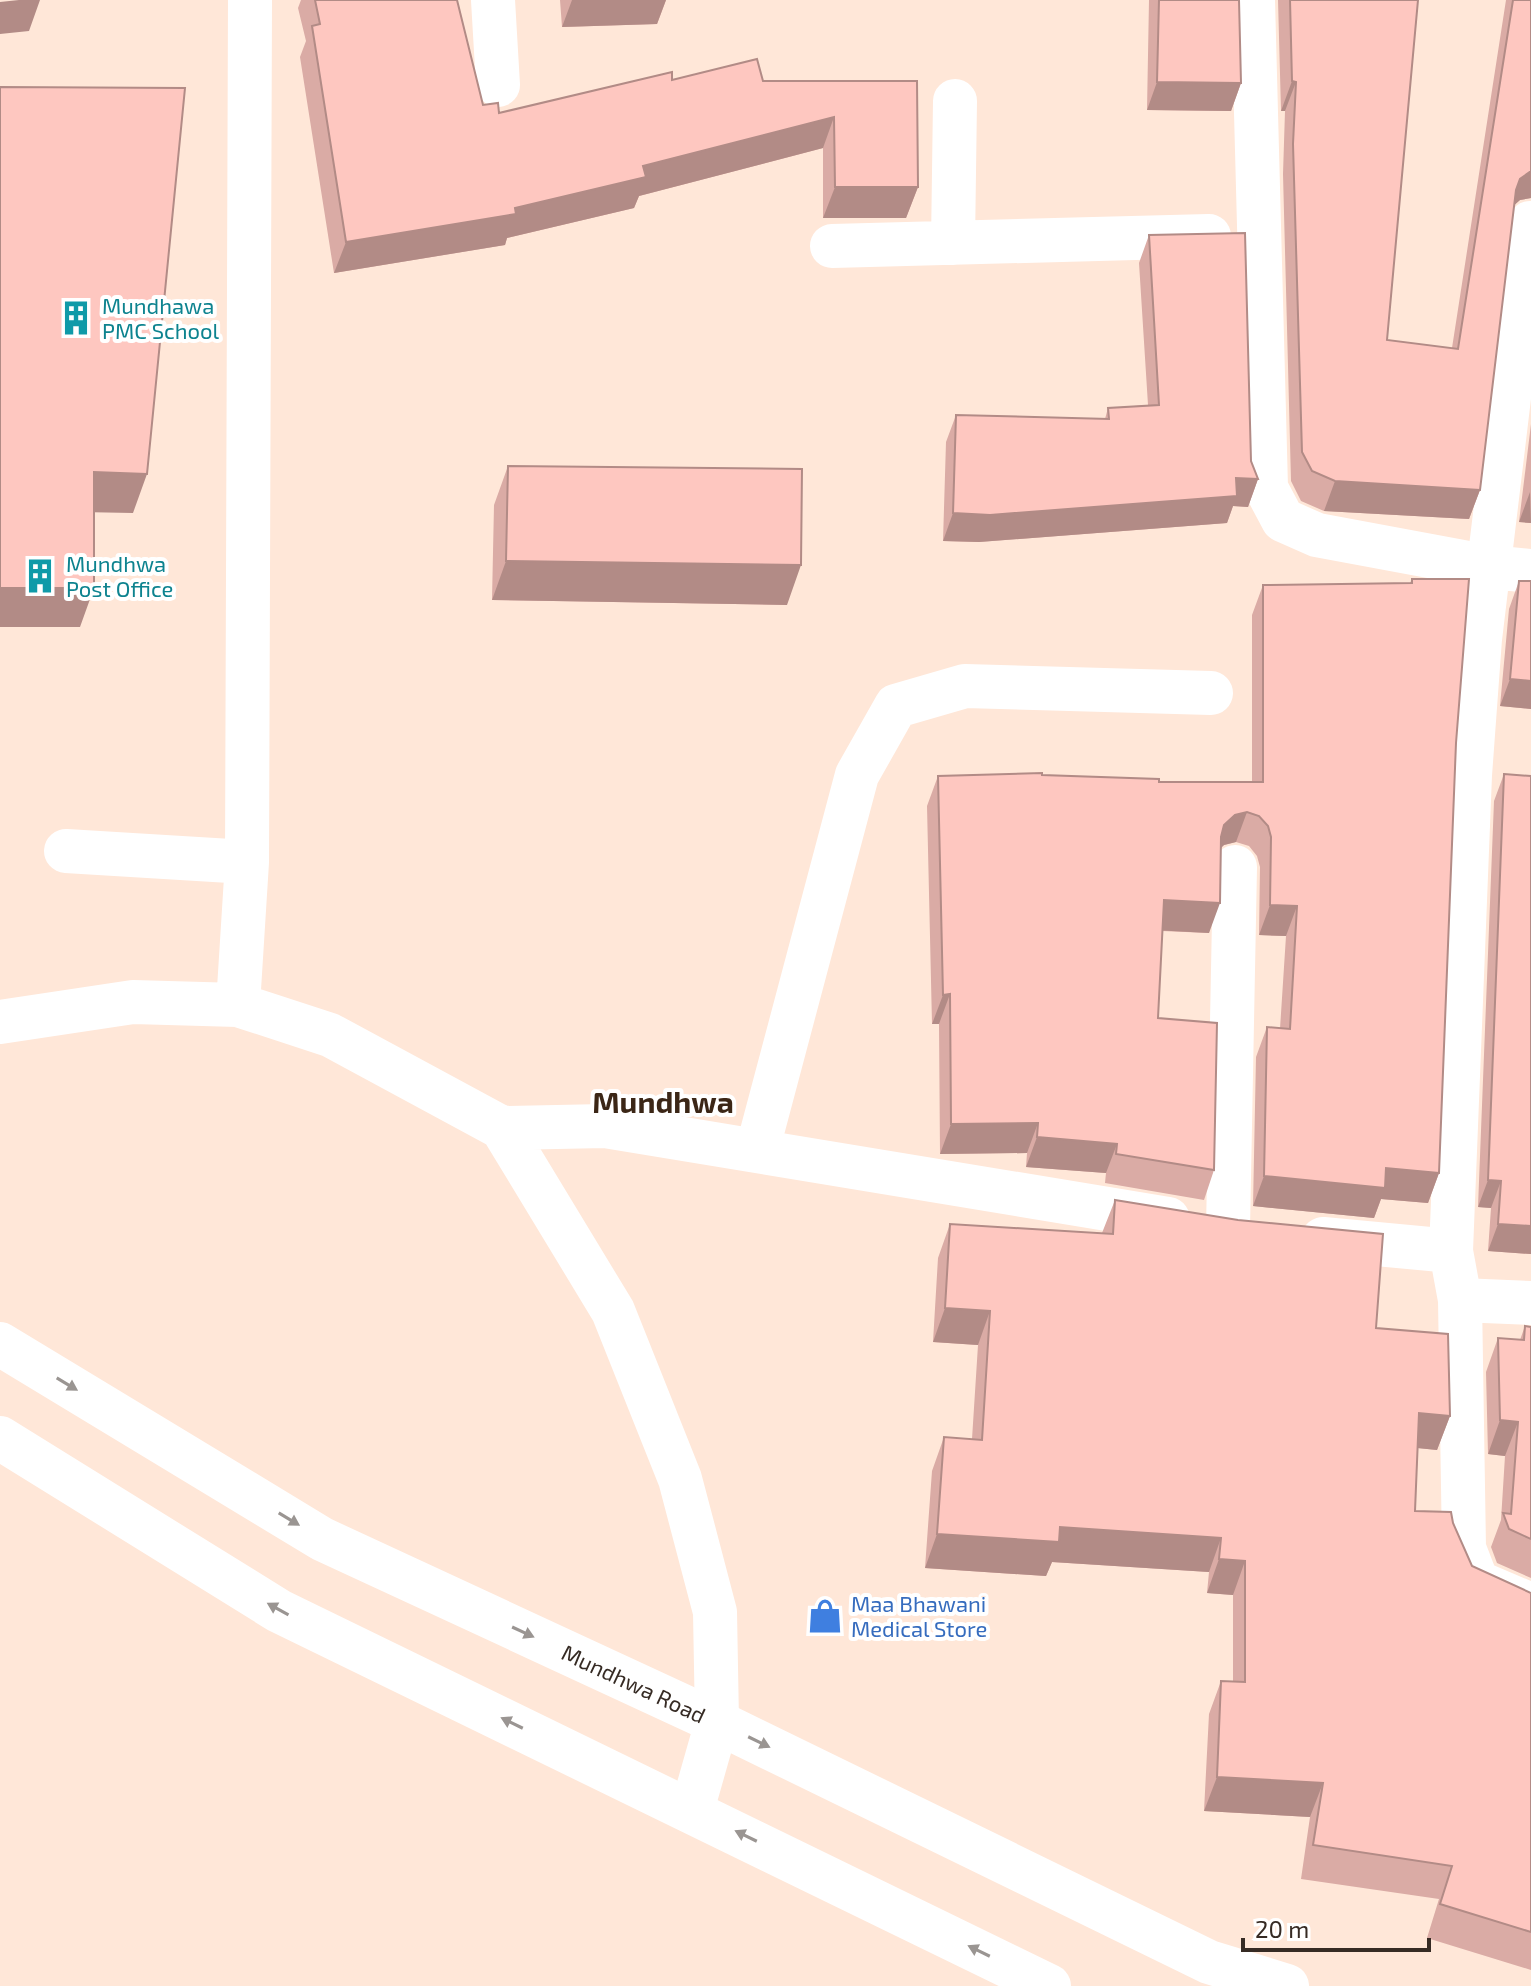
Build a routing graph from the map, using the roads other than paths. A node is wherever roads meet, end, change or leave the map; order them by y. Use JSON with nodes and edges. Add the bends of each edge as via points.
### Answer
{"nodes":[{"id":1,"x":250,"y":0,"type":"edge"},
{"id":2,"x":493,"y":0,"type":"edge"},
{"id":3,"x":1253,"y":0,"type":"edge"},
{"id":4,"x":498,"y":85,"type":"dead end"},
{"id":5,"x":955,"y":101,"type":"dead end"},
{"id":6,"x":1530,"y":223,"type":"edge"},
{"id":7,"x":1259,"y":235,"type":"junction"},
{"id":8,"x":953,"y":243,"type":"junction"},
{"id":9,"x":832,"y":246,"type":"dead end"},
{"id":10,"x":1510,"y":569,"type":"edge"},
{"id":11,"x":1211,"y":693,"type":"dead end"},
{"id":12,"x":66,"y":851,"type":"dead end"},
{"id":13,"x":247,"y":862,"type":"junction"},
{"id":14,"x":1235,"y":867,"type":"dead end"},
{"id":15,"x":238,"y":1005,"type":"junction"},
{"id":16,"x":0,"y":1022,"type":"edge"},
{"id":17,"x":502,"y":1128,"type":"junction"},
{"id":18,"x":757,"y":1151,"type":"junction"},
{"id":19,"x":1228,"y":1229,"type":"junction"},
{"id":20,"x":1451,"y":1251,"type":"junction"},
{"id":21,"x":1460,"y":1300,"type":"junction"},
{"id":22,"x":1531,"y":1303,"type":"edge"},
{"id":23,"x":0,"y":1344,"type":"edge"},
{"id":24,"x":0,"y":1438,"type":"edge"},
{"id":25,"x":1531,"y":1605,"type":"edge"},
{"id":26,"x":717,"y":1722,"type":"junction"},
{"id":27,"x":692,"y":1810,"type":"junction"},
{"id":28,"x":1049,"y":1986,"type":"edge"},
{"id":29,"x":1287,"y":1986,"type":"edge"}],
"edges":[{"from":1,"to":13,"type":"street"},
{"from":2,"to":4,"type":"street"},
{"from":3,"to":7,"type":"street"},
{"from":5,"to":8,"type":"street"},
{"from":6,"to":10,"type":"street"},
{"from":7,"to":8,"type":"street"},
{"from":7,"to":10,"type":"street","via":[[1266,488],[1283,520],[1317,535]]},
{"from":8,"to":9,"type":"street"},
{"from":10,"to":20,"type":"street","via":[[1470,775]]},
{"from":11,"to":18,"type":"street","via":[[965,686],[896,706],[857,775]]},
{"from":12,"to":13,"type":"street"},
{"from":13,"to":15,"type":"street"},
{"from":14,"to":19,"type":"street"},
{"from":15,"to":16,"type":"street","via":[[133,1002]]},
{"from":15,"to":17,"type":"street","via":[[330,1035]]},
{"from":17,"to":18,"type":"street","via":[[605,1126]]},
{"from":17,"to":26,"type":"street","via":[[613,1311],[680,1479],[715,1612]]},
{"from":18,"to":19,"type":"street"},
{"from":19,"to":20,"type":"street"},
{"from":20,"to":21,"type":"street"},
{"from":21,"to":22,"type":"street"},
{"from":21,"to":25,"type":"street","via":[[1464,1548],[1477,1582]]},
{"from":23,"to":26,"type":"street","name":"Mundhwa Road","one_way":true,"via":[[322,1539]]},
{"from":27,"to":24,"type":"street","one_way":true,"via":[[279,1611]]},
{"from":26,"to":27,"type":"street"},
{"from":26,"to":29,"type":"street","name":"Mundhwa Road","one_way":true,"via":[[1209,1962]]},
{"from":28,"to":27,"type":"street","one_way":true}]}
